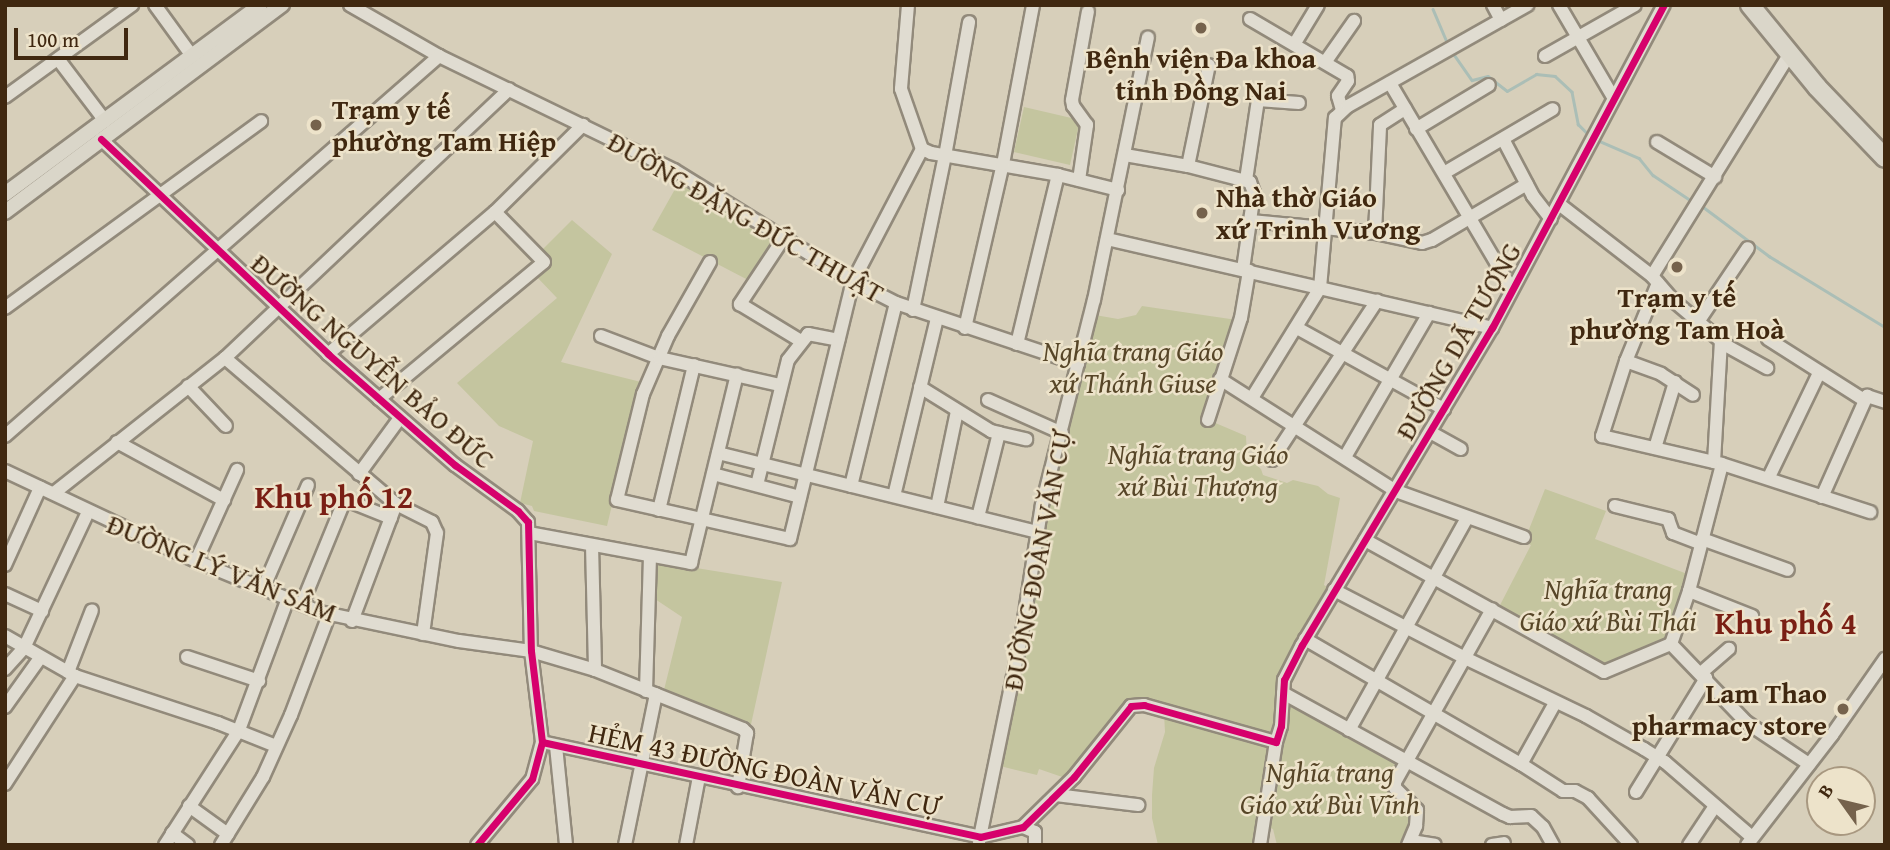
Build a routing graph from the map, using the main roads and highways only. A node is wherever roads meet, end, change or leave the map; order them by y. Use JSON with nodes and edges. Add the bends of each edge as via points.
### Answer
{"nodes":[{"id":1,"x":260,"y":5,"type":"edge"},
{"id":2,"x":282,"y":5,"type":"edge"},
{"id":3,"x":1749,"y":5,"type":"edge"},
{"id":4,"x":1762,"y":5,"type":"edge"},
{"id":5,"x":97,"y":135,"type":"junction"},
{"id":6,"x":1885,"y":142,"type":"edge"},
{"id":7,"x":1885,"y":158,"type":"edge"},
{"id":8,"x":5,"y":194,"type":"edge"},
{"id":9,"x":5,"y":212,"type":"edge"}],
"edges":[{"from":1,"to":5,"type":"main road","via":[[105,121]]},
{"from":2,"to":5,"type":"main road"},
{"from":3,"to":7,"type":"highway"},
{"from":4,"to":6,"type":"highway","via":[[1802,55]]},
{"from":5,"to":8,"type":"main road"},
{"from":5,"to":9,"type":"main road"}]}
